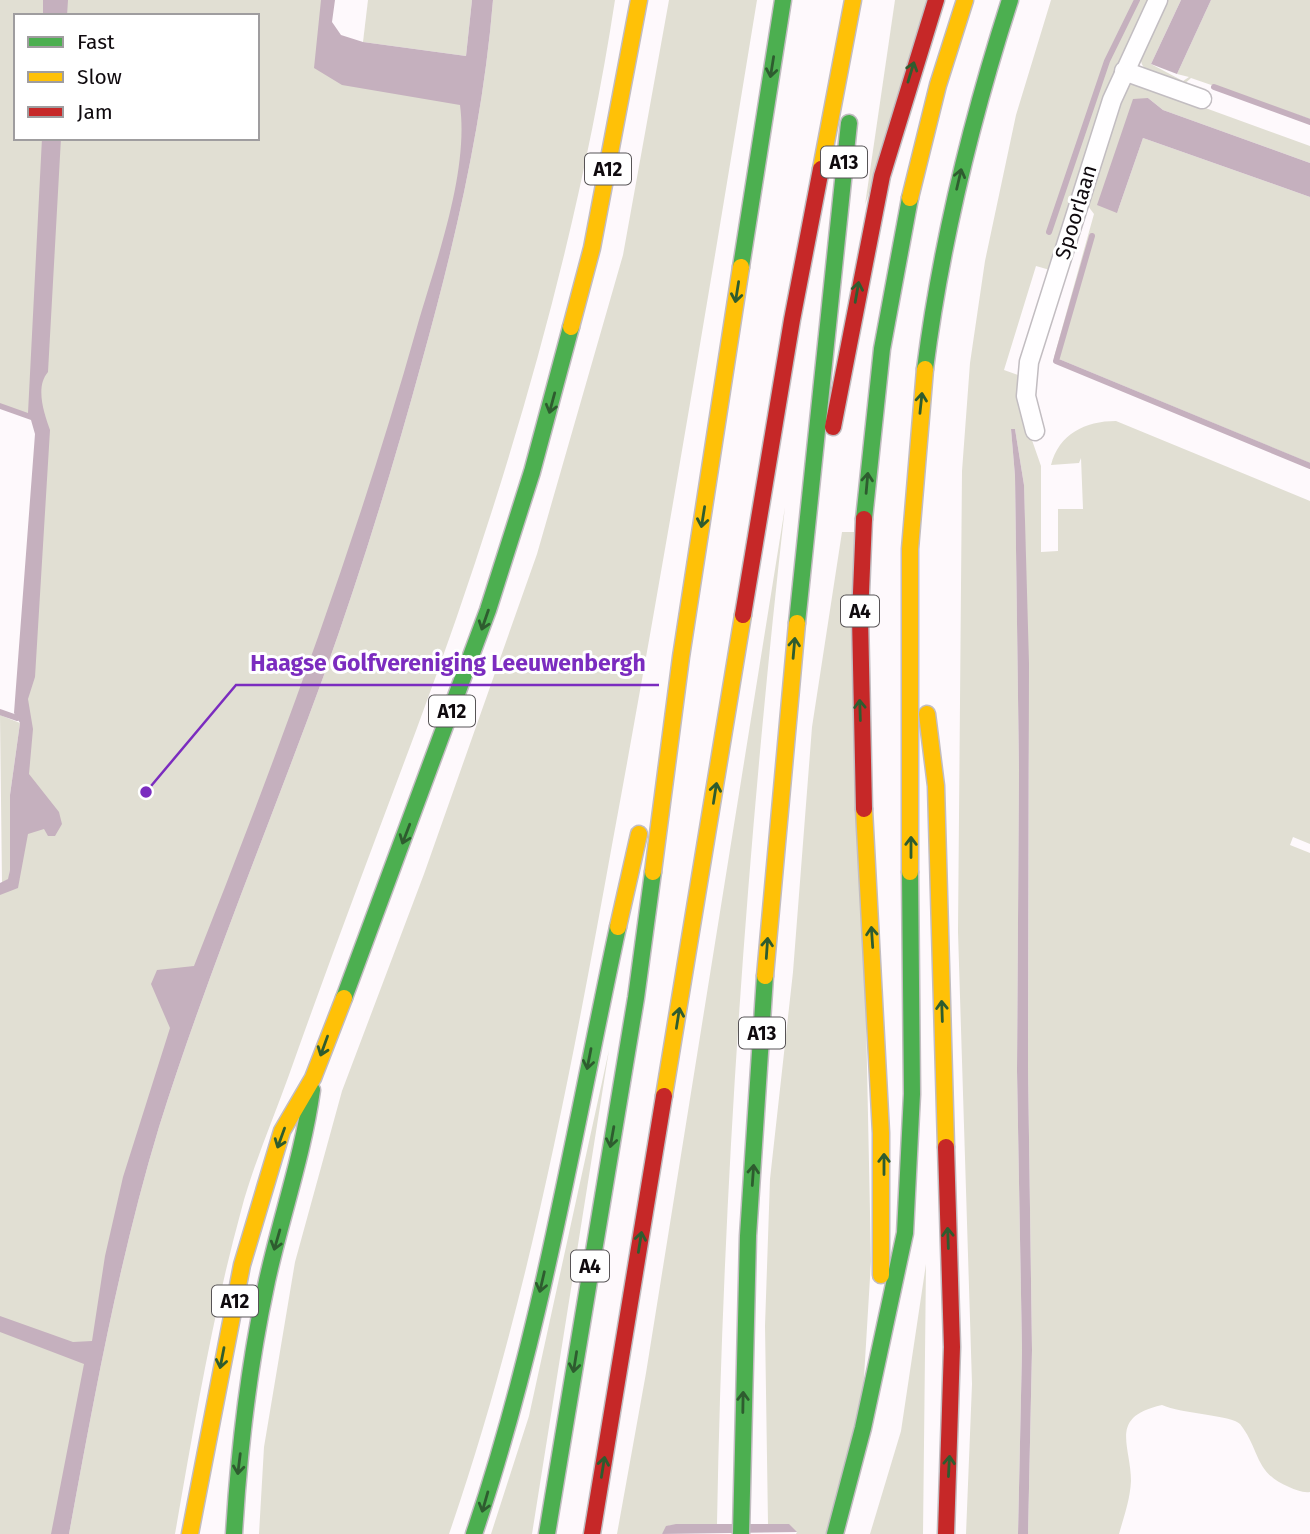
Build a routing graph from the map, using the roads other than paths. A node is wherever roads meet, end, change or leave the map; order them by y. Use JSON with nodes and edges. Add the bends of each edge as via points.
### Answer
{"nodes":[{"id":1,"x":639,"y":0,"type":"edge"},
{"id":2,"x":783,"y":0,"type":"edge"},
{"id":3,"x":853,"y":0,"type":"edge"},
{"id":4,"x":862,"y":0,"type":"edge"},
{"id":5,"x":936,"y":0,"type":"edge"},
{"id":6,"x":965,"y":0,"type":"edge"},
{"id":7,"x":1010,"y":0,"type":"edge"},
{"id":8,"x":1158,"y":0,"type":"edge"},
{"id":9,"x":1124,"y":71,"type":"junction"},
{"id":10,"x":1202,"y":99,"type":"dead end"},
{"id":11,"x":1035,"y":431,"type":"dead end"},
{"id":12,"x":910,"y":569,"type":"junction"},
{"id":13,"x":799,"y":597,"type":"junction"},
{"id":14,"x":681,"y":657,"type":"junction"},
{"id":15,"x":313,"y":1078,"type":"junction"},
{"id":16,"x":878,"y":1357,"type":"junction"},
{"id":17,"x":190,"y":1534,"type":"edge"},
{"id":18,"x":234,"y":1534,"type":"edge"},
{"id":19,"x":474,"y":1534,"type":"edge"},
{"id":20,"x":547,"y":1534,"type":"edge"},
{"id":21,"x":592,"y":1534,"type":"edge"},
{"id":22,"x":741,"y":1534,"type":"edge"},
{"id":23,"x":835,"y":1534,"type":"edge"},
{"id":24,"x":946,"y":1534,"type":"edge"}],
"edges":[{"from":1,"to":15,"type":"highway","number":"A12","one_way":true,"via":[[592,247],[526,493],[464,680]]},
{"from":2,"to":14,"type":"highway","number":"A4","one_way":true},
{"from":21,"to":3,"type":"highway","number":"A4","one_way":true,"via":[[792,320]]},
{"from":4,"to":13,"type":"highway","number":"A13"},
{"from":13,"to":5,"type":"highway","one_way":true,"via":[[869,230],[896,122]]},
{"from":16,"to":6,"type":"highway","number":"A4","one_way":true,"via":[[883,1122],[860,707],[864,512],[876,388],[904,226]]},
{"from":12,"to":7,"type":"highway","number":"A4","one_way":true,"via":[[916,459],[937,292],[972,125]]},
{"from":8,"to":9,"type":"street","name":"Spoorlaan"},
{"from":9,"to":10,"type":"street"},
{"from":9,"to":11,"type":"street","name":"Spoorlaan","via":[[1030,362],[1026,396]]},
{"from":16,"to":12,"type":"highway","number":"A4","one_way":true,"via":[[905,1233],[911,1139]]},
{"from":24,"to":12,"type":"highway","one_way":true,"via":[[952,1347],[936,786]]},
{"from":22,"to":13,"type":"highway","number":"A13","one_way":true,"via":[[750,1221]]},
{"from":14,"to":19,"type":"highway","one_way":true,"via":[[602,992],[529,1338]]},
{"from":14,"to":20,"type":"highway","number":"A4","one_way":true,"via":[[636,998]]},
{"from":15,"to":17,"type":"highway","number":"A12","one_way":true,"via":[[282,1131],[242,1265]]},
{"from":15,"to":18,"type":"highway","number":"A12","one_way":true,"via":[[307,1134],[274,1250],[249,1385]]},
{"from":16,"to":23,"type":"highway","number":"A4"}]}
